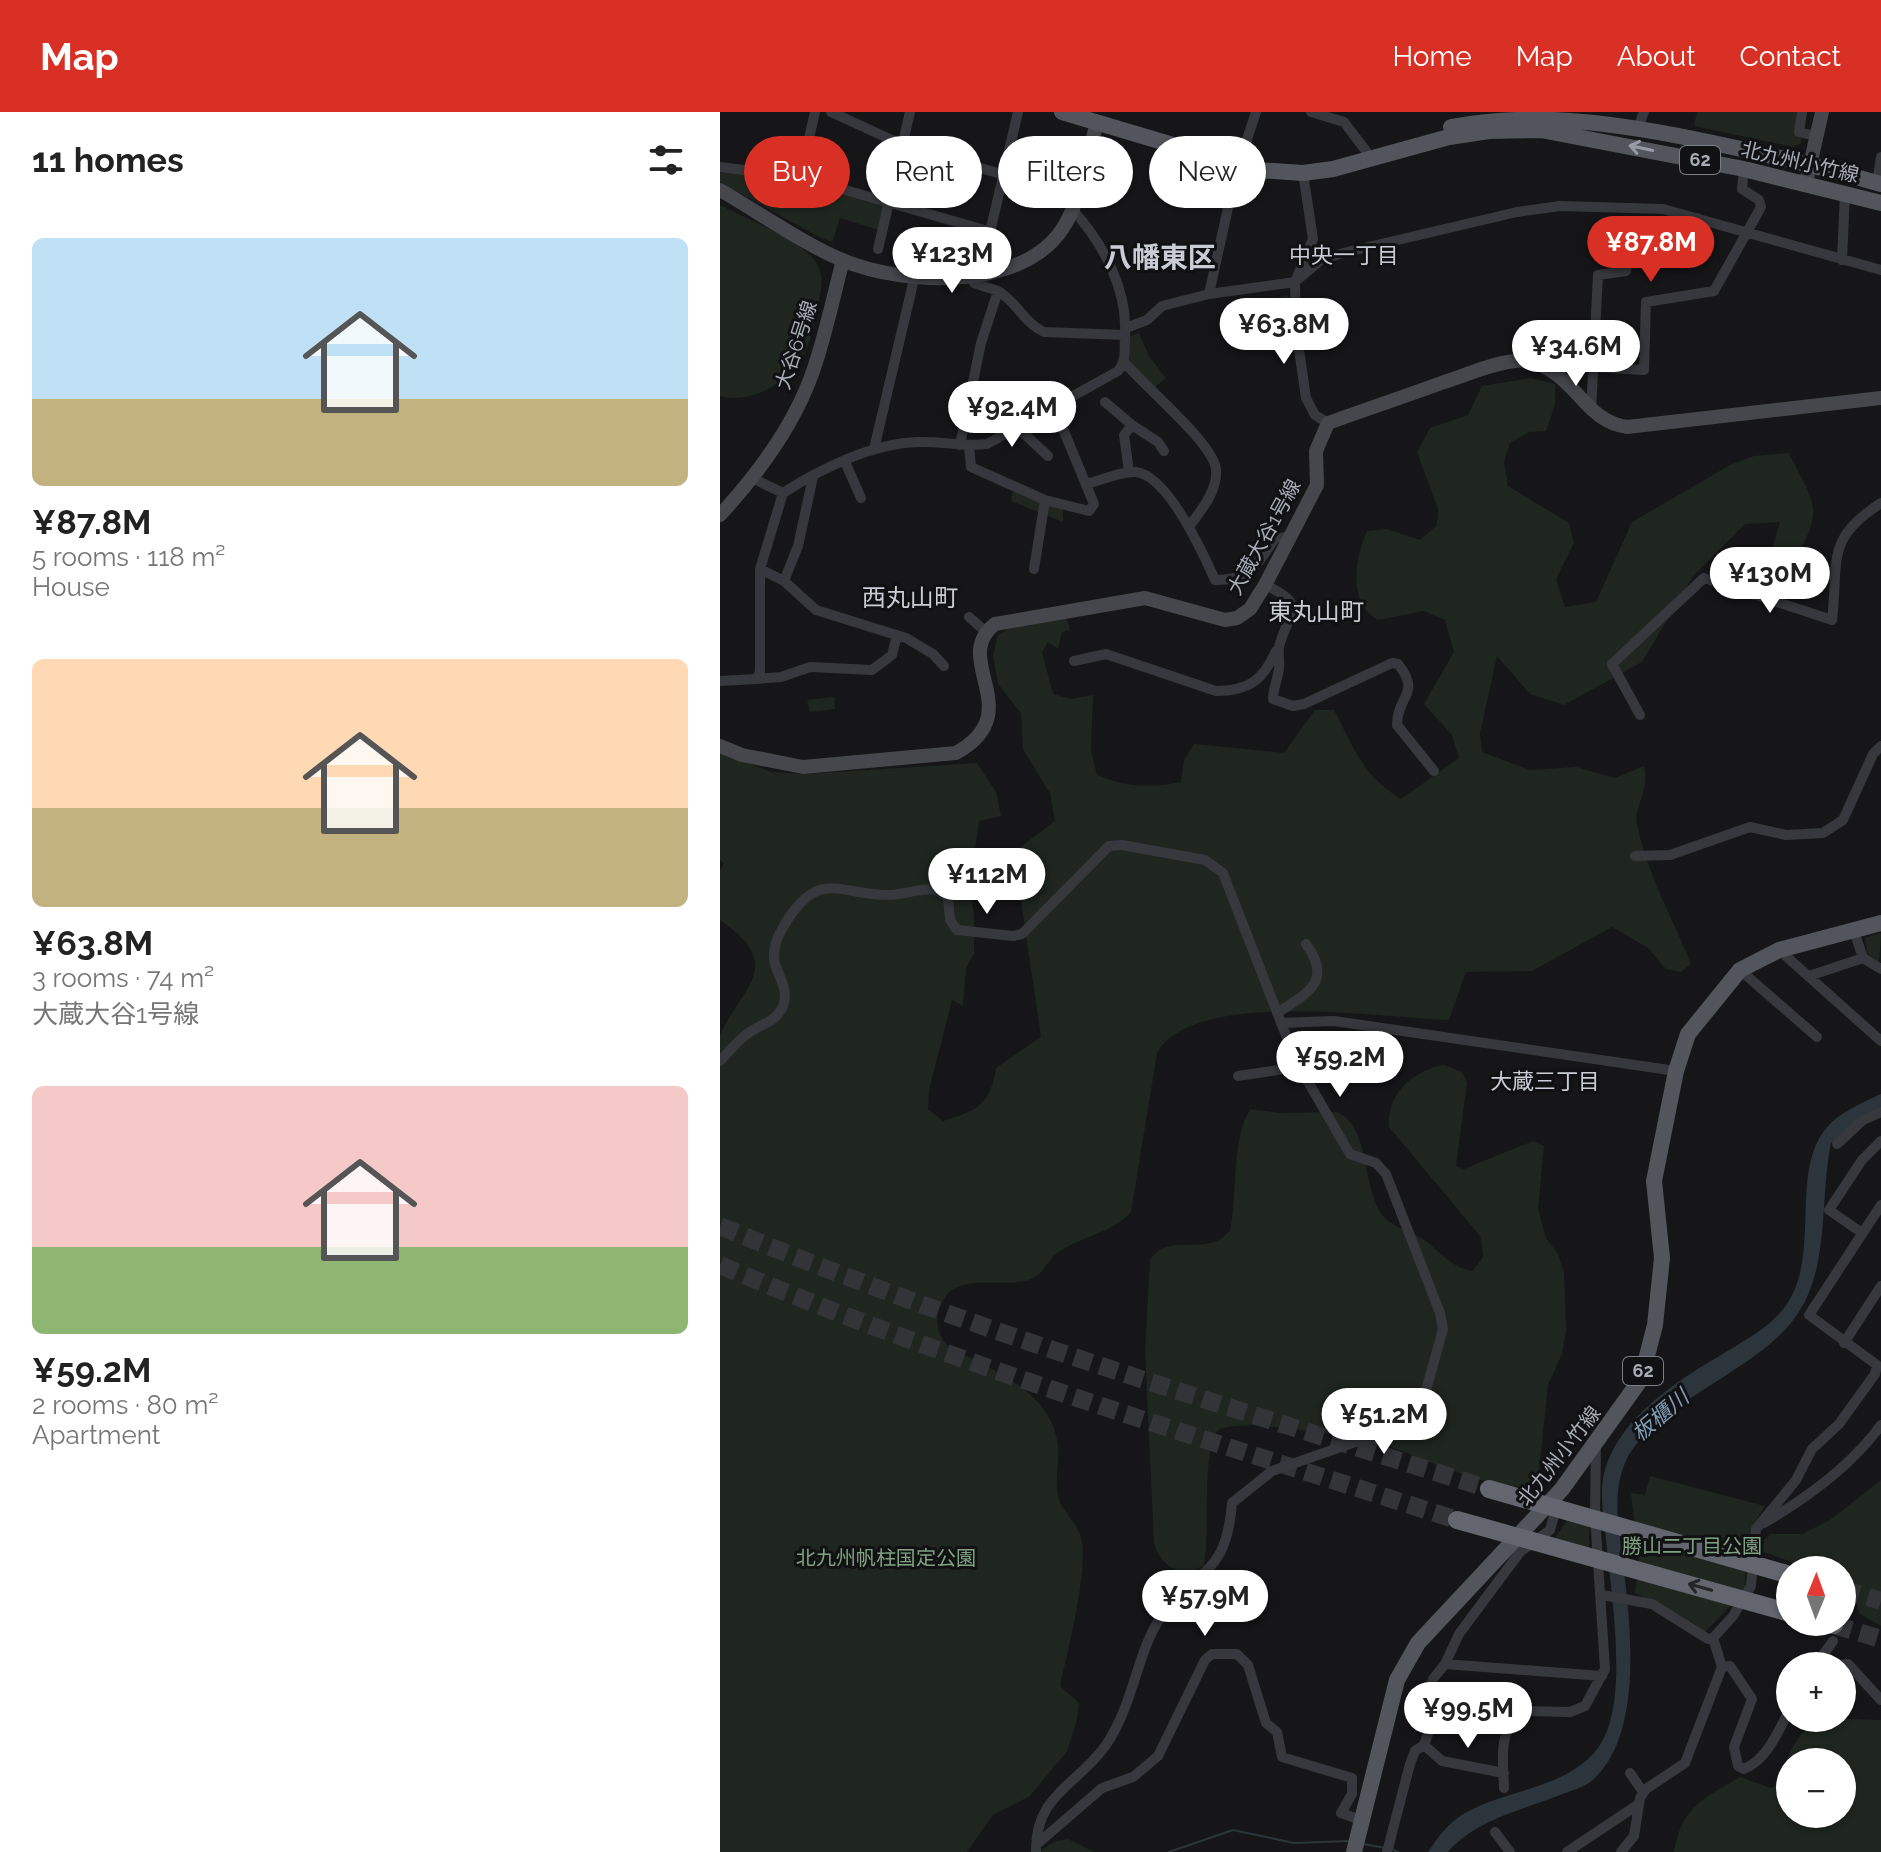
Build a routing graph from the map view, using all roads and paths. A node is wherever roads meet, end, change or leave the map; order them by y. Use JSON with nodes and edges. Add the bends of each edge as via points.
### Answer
{"nodes":[{"id":1,"x":815,"y":112,"type":"edge"},
{"id":2,"x":831,"y":112,"type":"edge"},
{"id":3,"x":910,"y":112,"type":"edge"},
{"id":4,"x":1018,"y":112,"type":"edge"},
{"id":5,"x":1062,"y":112,"type":"edge"},
{"id":6,"x":1256,"y":112,"type":"edge"},
{"id":7,"x":1311,"y":112,"type":"edge"},
{"id":8,"x":1802,"y":112,"type":"edge"},
{"id":9,"x":1822,"y":112,"type":"edge"},
{"id":10,"x":1098,"y":118,"type":"edge"},
{"id":11,"x":1459,"y":119,"type":"edge"},
{"id":12,"x":1515,"y":119,"type":"edge"},
{"id":13,"x":1641,"y":120,"type":"edge"},
{"id":14,"x":809,"y":136,"type":"edge"},
{"id":15,"x":883,"y":136,"type":"edge"},
{"id":16,"x":906,"y":136,"type":"edge"},
{"id":17,"x":1011,"y":136,"type":"edge"},
{"id":18,"x":1153,"y":136,"type":"edge"},
{"id":19,"x":1248,"y":136,"type":"edge"},
{"id":20,"x":1816,"y":136,"type":"junction"},
{"id":21,"x":1366,"y":151,"type":"junction"},
{"id":22,"x":1881,"y":157,"type":"edge"},
{"id":23,"x":1266,"y":161,"type":"edge"},
{"id":24,"x":1810,"y":165,"type":"junction"},
{"id":25,"x":720,"y":167,"type":"edge"},
{"id":26,"x":1744,"y":169,"type":"junction"},
{"id":27,"x":744,"y":170,"type":"edge"},
{"id":28,"x":1266,"y":171,"type":"edge"},
{"id":29,"x":1303,"y":173,"type":"junction"},
{"id":30,"x":1806,"y":183,"type":"junction"},
{"id":31,"x":1879,"y":183,"type":"edge"},
{"id":32,"x":998,"y":187,"type":"edge"},
{"id":33,"x":720,"y":190,"type":"edge"},
{"id":34,"x":1845,"y":192,"type":"junction"},
{"id":35,"x":1881,"y":203,"type":"edge"},
{"id":36,"x":889,"y":208,"type":"edge"},
{"id":37,"x":908,"y":208,"type":"edge"},
{"id":38,"x":1229,"y":208,"type":"edge"},
{"id":39,"x":1072,"y":209,"type":"junction"},
{"id":40,"x":1699,"y":217,"type":"junction"},
{"id":41,"x":988,"y":231,"type":"junction"},
{"id":42,"x":1748,"y":231,"type":"junction"},
{"id":43,"x":878,"y":249,"type":"dead end"},
{"id":44,"x":843,"y":260,"type":"junction"},
{"id":45,"x":1842,"y":260,"type":"junction"},
{"id":46,"x":1881,"y":270,"type":"edge"},
{"id":47,"x":915,"y":275,"type":"junction"},
{"id":48,"x":980,"y":275,"type":"junction"},
{"id":49,"x":1295,"y":282,"type":"junction"},
{"id":50,"x":998,"y":291,"type":"junction"},
{"id":51,"x":1209,"y":294,"type":"junction"},
{"id":52,"x":1126,"y":332,"type":"junction"},
{"id":53,"x":1125,"y":363,"type":"junction"},
{"id":54,"x":1595,"y":367,"type":"junction"},
{"id":55,"x":1881,"y":398,"type":"edge"},
{"id":56,"x":1105,"y":402,"type":"dead end"},
{"id":57,"x":1054,"y":407,"type":"junction"},
{"id":58,"x":1591,"y":411,"type":"junction"},
{"id":59,"x":1328,"y":423,"type":"junction"},
{"id":60,"x":1132,"y":425,"type":"junction"},
{"id":61,"x":1017,"y":427,"type":"junction"},
{"id":62,"x":964,"y":446,"type":"junction"},
{"id":63,"x":874,"y":449,"type":"junction"},
{"id":64,"x":1164,"y":451,"type":"dead end"},
{"id":65,"x":1048,"y":456,"type":"dead end"},
{"id":66,"x":845,"y":462,"type":"junction"},
{"id":67,"x":1129,"y":472,"type":"junction"},
{"id":68,"x":813,"y":477,"type":"junction"},
{"id":69,"x":752,"y":478,"type":"junction"},
{"id":70,"x":1087,"y":484,"type":"junction"},
{"id":71,"x":783,"y":493,"type":"junction"},
{"id":72,"x":861,"y":498,"type":"dead end"},
{"id":73,"x":1045,"y":500,"type":"junction"},
{"id":74,"x":1881,"y":503,"type":"edge"},
{"id":75,"x":720,"y":515,"type":"edge"},
{"id":76,"x":1191,"y":524,"type":"junction"},
{"id":77,"x":1289,"y":537,"type":"junction"},
{"id":78,"x":760,"y":569,"type":"junction"},
{"id":79,"x":1034,"y":569,"type":"dead end"},
{"id":80,"x":784,"y":581,"type":"junction"},
{"id":81,"x":1265,"y":585,"type":"junction"},
{"id":82,"x":969,"y":617,"type":"dead end"},
{"id":83,"x":985,"y":631,"type":"junction"},
{"id":84,"x":897,"y":635,"type":"junction"},
{"id":85,"x":1278,"y":645,"type":"junction"},
{"id":86,"x":1074,"y":661,"type":"dead end"},
{"id":87,"x":944,"y":666,"type":"dead end"},
{"id":88,"x":757,"y":679,"type":"junction"},
{"id":89,"x":720,"y":681,"type":"edge"},
{"id":90,"x":1640,"y":715,"type":"dead end"},
{"id":91,"x":720,"y":746,"type":"edge"},
{"id":92,"x":1881,"y":746,"type":"edge"},
{"id":93,"x":1434,"y":771,"type":"dead end"},
{"id":94,"x":1635,"y":856,"type":"dead end"},
{"id":95,"x":1881,"y":923,"type":"edge"},
{"id":96,"x":1853,"y":928,"type":"junction"},
{"id":97,"x":1306,"y":944,"type":"dead end"},
{"id":98,"x":1779,"y":950,"type":"junction"},
{"id":99,"x":1863,"y":958,"type":"junction"},
{"id":100,"x":1881,"y":969,"type":"edge"},
{"id":101,"x":1740,"y":970,"type":"junction"},
{"id":102,"x":1809,"y":976,"type":"junction"},
{"id":103,"x":1279,"y":1018,"type":"junction"},
{"id":104,"x":1817,"y":1037,"type":"dead end"},
{"id":105,"x":1881,"y":1041,"type":"edge"},
{"id":106,"x":720,"y":1061,"type":"edge"},
{"id":107,"x":1296,"y":1061,"type":"junction"},
{"id":108,"x":1676,"y":1071,"type":"junction"},
{"id":109,"x":1238,"y":1076,"type":"dead end"},
{"id":110,"x":1881,"y":1112,"type":"edge"},
{"id":111,"x":1881,"y":1141,"type":"edge"},
{"id":112,"x":1837,"y":1144,"type":"dead end"},
{"id":113,"x":1881,"y":1205,"type":"edge"},
{"id":114,"x":1862,"y":1233,"type":"junction"},
{"id":115,"x":1881,"y":1286,"type":"edge"},
{"id":116,"x":1844,"y":1343,"type":"junction"},
{"id":117,"x":1879,"y":1367,"type":"edge"},
{"id":118,"x":1881,"y":1425,"type":"edge"},
{"id":119,"x":1596,"y":1443,"type":"junction"},
{"id":120,"x":1489,"y":1489,"type":"tunnel mouth"},
{"id":121,"x":1562,"y":1489,"type":"junction"},
{"id":122,"x":1457,"y":1520,"type":"tunnel mouth"},
{"id":123,"x":1756,"y":1529,"type":"junction"},
{"id":124,"x":1776,"y":1571,"type":"edge"},
{"id":125,"x":1604,"y":1595,"type":"junction"},
{"id":126,"x":1776,"y":1609,"type":"edge"},
{"id":127,"x":1713,"y":1638,"type":"junction"},
{"id":128,"x":1445,"y":1664,"type":"junction"},
{"id":129,"x":1722,"y":1667,"type":"junction"},
{"id":130,"x":1856,"y":1673,"type":"edge"},
{"id":131,"x":1602,"y":1676,"type":"junction"},
{"id":132,"x":1881,"y":1700,"type":"edge"},
{"id":133,"x":1429,"y":1713,"type":"junction"},
{"id":134,"x":1778,"y":1732,"type":"edge"},
{"id":135,"x":1466,"y":1734,"type":"dead end"},
{"id":136,"x":1424,"y":1745,"type":"junction"},
{"id":137,"x":1504,"y":1773,"type":"junction"},
{"id":138,"x":1630,"y":1773,"type":"dead end"},
{"id":139,"x":1504,"y":1788,"type":"dead end"},
{"id":140,"x":1643,"y":1792,"type":"junction"},
{"id":141,"x":1639,"y":1804,"type":"junction"},
{"id":142,"x":1361,"y":1820,"type":"junction"},
{"id":143,"x":1495,"y":1832,"type":"dead end"},
{"id":144,"x":1036,"y":1848,"type":"edge"},
{"id":145,"x":1354,"y":1852,"type":"edge"},
{"id":146,"x":1387,"y":1852,"type":"edge"},
{"id":147,"x":1510,"y":1852,"type":"edge"},
{"id":148,"x":1567,"y":1852,"type":"edge"},
{"id":149,"x":1621,"y":1852,"type":"edge"}],
"edges":[{"from":1,"to":14,"type":"street"},
{"from":2,"to":15,"type":"street"},
{"from":3,"to":16,"type":"street"},
{"from":4,"to":17,"type":"street"},
{"from":5,"to":10,"type":"main road","name":"北九州小竹線"},
{"from":6,"to":19,"type":"street"},
{"from":7,"to":21,"type":"street","via":[[1344,122]]},
{"from":8,"to":20,"type":"street","via":[[1799,132]]},
{"from":9,"to":20,"type":"street"},
{"from":10,"to":18,"type":"main road","name":"北九州小竹線","number":"62"},
{"from":10,"to":39,"type":"street"},
{"from":11,"to":12,"type":"main road","name":"北九州小竹線","number":"62"},
{"from":11,"to":21,"type":"main road","name":"北九州小竹線","number":"62"},
{"from":12,"to":13,"type":"main road","name":"北九州小竹線","number":"62"},
{"from":26,"to":12,"type":"main road","name":"北九州小竹線","number":"62","one_way":true},
{"from":12,"to":29,"type":"main road","name":"北九州小竹線","number":"62"},
{"from":13,"to":24,"type":"main road","name":"北九州小竹線","number":"62"},
{"from":20,"to":24,"type":"street"},
{"from":21,"to":23,"type":"main road","name":"北九州小竹線","number":"62","via":[[1300,163]]},
{"from":22,"to":31,"type":"street"},
{"from":24,"to":30,"type":"street"},
{"from":24,"to":31,"type":"main road","name":"北九州小竹線","number":"62"},
{"from":25,"to":27,"type":"street"},
{"from":26,"to":30,"type":"main road","name":"北九州小竹線","number":"62"},
{"from":26,"to":42,"type":"street","via":[[1742,189],[1761,207]]},
{"from":28,"to":29,"type":"main road","name":"北九州小竹線","number":"62"},
{"from":29,"to":49,"type":"street","via":[[1313,239]]},
{"from":30,"to":34,"type":"main road","name":"北九州小竹線","number":"62"},
{"from":32,"to":41,"type":"street"},
{"from":33,"to":44,"type":"street"},
{"from":34,"to":35,"type":"main road","name":"北九州小竹線","number":"62"},
{"from":34,"to":45,"type":"street"},
{"from":36,"to":43,"type":"street"},
{"from":37,"to":41,"type":"street"},
{"from":38,"to":51,"type":"street"},
{"from":39,"to":48,"type":"street","via":[[1040,253],[1005,272]]},
{"from":39,"to":52,"type":"street","via":[[1092,228],[1120,289]]},
{"from":40,"to":42,"type":"street"},
{"from":40,"to":49,"type":"street","via":[[1609,206],[1517,212],[1322,259]]},
{"from":40,"to":54,"type":"street","via":[[1630,246],[1626,271],[1598,275]]},
{"from":41,"to":48,"type":"street"},
{"from":42,"to":45,"type":"street"},
{"from":42,"to":54,"type":"street","via":[[1714,291],[1646,302],[1644,370]]},
{"from":44,"to":47,"type":"street"},
{"from":44,"to":69,"type":"street","name":"大谷6号線","via":[[811,375],[787,427]]},
{"from":45,"to":46,"type":"street"},
{"from":47,"to":48,"type":"street"},
{"from":47,"to":63,"type":"street"},
{"from":48,"to":50,"type":"street","via":[[974,283]]},
{"from":49,"to":51,"type":"street"},
{"from":49,"to":59,"type":"street","via":[[1306,398],[1315,415]]},
{"from":50,"to":52,"type":"street","via":[[1012,299],[1033,328],[1044,332]]},
{"from":50,"to":62,"type":"street","via":[[981,343]]},
{"from":51,"to":52,"type":"street","via":[[1162,306]]},
{"from":52,"to":53,"type":"street"},
{"from":53,"to":57,"type":"street"},
{"from":53,"to":76,"type":"street","via":[[1211,453],[1216,471],[1209,500]]},
{"from":54,"to":58,"type":"street"},
{"from":55,"to":58,"type":"street","via":[[1627,427]]},
{"from":56,"to":60,"type":"street"},
{"from":57,"to":61,"type":"street"},
{"from":57,"to":70,"type":"street"},
{"from":58,"to":59,"type":"street","via":[[1548,368],[1515,361]]},
{"from":59,"to":77,"type":"street","name":"大蔵大谷1号線","via":[[1316,451],[1317,485]]},
{"from":60,"to":64,"type":"street"},
{"from":60,"to":67,"type":"street","via":[[1124,435]]},
{"from":61,"to":62,"type":"street","via":[[987,444]]},
{"from":61,"to":65,"type":"street"},
{"from":62,"to":63,"type":"street","via":[[917,442]]},
{"from":62,"to":73,"type":"street","via":[[971,467]]},
{"from":63,"to":66,"type":"street"},
{"from":66,"to":68,"type":"street"},
{"from":66,"to":72,"type":"street"},
{"from":67,"to":70,"type":"street"},
{"from":67,"to":76,"type":"street","via":[[1148,477]]},
{"from":68,"to":71,"type":"street"},
{"from":68,"to":80,"type":"street","via":[[798,546]]},
{"from":69,"to":71,"type":"street"},
{"from":69,"to":75,"type":"street","name":"大谷6号線"},
{"from":70,"to":73,"type":"street","via":[[1094,504],[1089,511]]},
{"from":71,"to":78,"type":"street"},
{"from":73,"to":79,"type":"street"},
{"from":74,"to":90,"type":"street","via":[[1856,519],[1838,546],[1832,620],[1704,578],[1612,664]]},
{"from":76,"to":77,"type":"street","via":[[1215,580],[1234,580],[1255,568],[1275,538]]},
{"from":77,"to":81,"type":"street","name":"大蔵大谷1号線"},
{"from":78,"to":80,"type":"street"},
{"from":78,"to":88,"type":"street"},
{"from":80,"to":84,"type":"street","via":[[816,610]]},
{"from":81,"to":83,"type":"street","name":"大蔵大谷1号線","via":[[1250,609],[1225,620],[1135,598],[1005,620]]},
{"from":81,"to":85,"type":"street","via":[[1288,596],[1293,605]]},
{"from":82,"to":83,"type":"street"},
{"from":83,"to":91,"type":"street","via":[[979,652],[988,723],[971,745],[956,753],[803,767]]},
{"from":84,"to":87,"type":"street"},
{"from":84,"to":88,"type":"street","via":[[892,655],[872,670],[810,667]]},
{"from":85,"to":86,"type":"street","via":[[1267,671],[1251,686],[1232,691],[1216,691],[1106,654]]},
{"from":85,"to":93,"type":"street","via":[[1273,699],[1293,706],[1319,700],[1398,664],[1410,687],[1397,725]]},
{"from":88,"to":89,"type":"street"},
{"from":92,"to":94,"type":"street","via":[[1843,820],[1823,833],[1786,835],[1750,827],[1670,855]]},
{"from":95,"to":96,"type":"main road","name":"北九州小竹線","number":"62"},
{"from":96,"to":98,"type":"main road","name":"北九州小竹線","number":"62"},
{"from":96,"to":99,"type":"street"},
{"from":97,"to":103,"type":"street","via":[[1319,962],[1319,975],[1308,993]]},
{"from":98,"to":101,"type":"main road","name":"北九州小竹線","number":"62"},
{"from":98,"to":102,"type":"street"},
{"from":99,"to":100,"type":"street"},
{"from":99,"to":102,"type":"street"},
{"from":101,"to":104,"type":"street"},
{"from":101,"to":108,"type":"main road","name":"北九州小竹線","number":"62","via":[[1688,1034]]},
{"from":102,"to":105,"type":"street"},
{"from":103,"to":106,"type":"street","via":[[1223,873],[1205,860],[1122,845],[1109,846],[1022,934],[1013,936],[957,930],[943,892],[924,889],[894,895],[814,889],[800,901],[774,946],[785,990],[782,1009]]},
{"from":103,"to":107,"type":"street"},
{"from":103,"to":108,"type":"street","via":[[1334,1021]]},
{"from":107,"to":109,"type":"street","via":[[1285,1069]]},
{"from":107,"to":144,"type":"street","via":[[1350,1154],[1376,1163],[1386,1174],[1440,1313],[1443,1329],[1415,1430],[1358,1441],[1272,1471],[1232,1503],[1224,1550],[1162,1616],[1120,1723],[1092,1762],[1048,1804],[1037,1824]]},
{"from":108,"to":119,"type":"main road","name":"北九州小竹線","number":"62","via":[[1654,1181],[1662,1258],[1655,1325],[1641,1379]]},
{"from":110,"to":112,"type":"street","via":[[1863,1120]]},
{"from":111,"to":114,"type":"street","via":[[1829,1210]]},
{"from":113,"to":114,"type":"street"},
{"from":114,"to":116,"type":"street","via":[[1809,1315]]},
{"from":115,"to":116,"type":"street"},
{"from":116,"to":117,"type":"street"},
{"from":117,"to":123,"type":"street"},
{"from":118,"to":123,"type":"street","via":[[1865,1446],[1793,1506]]},
{"from":119,"to":121,"type":"main road","name":"北九州小竹線","number":"62"},
{"from":119,"to":125,"type":"street","via":[[1595,1516]]},
{"from":120,"to":124,"type":"highway"},
{"from":121,"to":128,"type":"street","via":[[1550,1530],[1520,1552],[1459,1634]]},
{"from":121,"to":142,"type":"main road","name":"北九州小竹線","number":"62","via":[[1418,1643],[1397,1680]]},
{"from":126,"to":122,"type":"highway","one_way":true},
{"from":123,"to":127,"type":"street","via":[[1751,1586]]},
{"from":125,"to":127,"type":"street","via":[[1652,1604]]},
{"from":125,"to":131,"type":"street"},
{"from":127,"to":129,"type":"street"},
{"from":128,"to":131,"type":"street"},
{"from":128,"to":133,"type":"street","via":[[1433,1679]]},
{"from":129,"to":134,"type":"street","via":[[1730,1666],[1752,1699],[1734,1747],[1738,1766],[1753,1765]]},
{"from":129,"to":140,"type":"street","via":[[1685,1763]]},
{"from":130,"to":132,"type":"street"},
{"from":131,"to":137,"type":"street","via":[[1585,1706],[1570,1712],[1520,1711],[1502,1738]]},
{"from":133,"to":135,"type":"street","via":[[1459,1715]]},
{"from":133,"to":136,"type":"street"},
{"from":136,"to":137,"type":"street","via":[[1442,1761]]},
{"from":136,"to":146,"type":"street","via":[[1410,1764]]},
{"from":137,"to":139,"type":"street"},
{"from":138,"to":140,"type":"street"},
{"from":140,"to":141,"type":"street"},
{"from":141,"to":148,"type":"street"},
{"from":141,"to":149,"type":"street","via":[[1634,1836]]},
{"from":142,"to":144,"type":"street","via":[[1341,1813],[1352,1794],[1352,1778],[1282,1757],[1248,1665],[1237,1654],[1212,1654],[1158,1756],[1133,1777],[1102,1788]]},
{"from":142,"to":145,"type":"main road","name":"北九州小竹線","number":"62"},
{"from":143,"to":147,"type":"street"}]}
